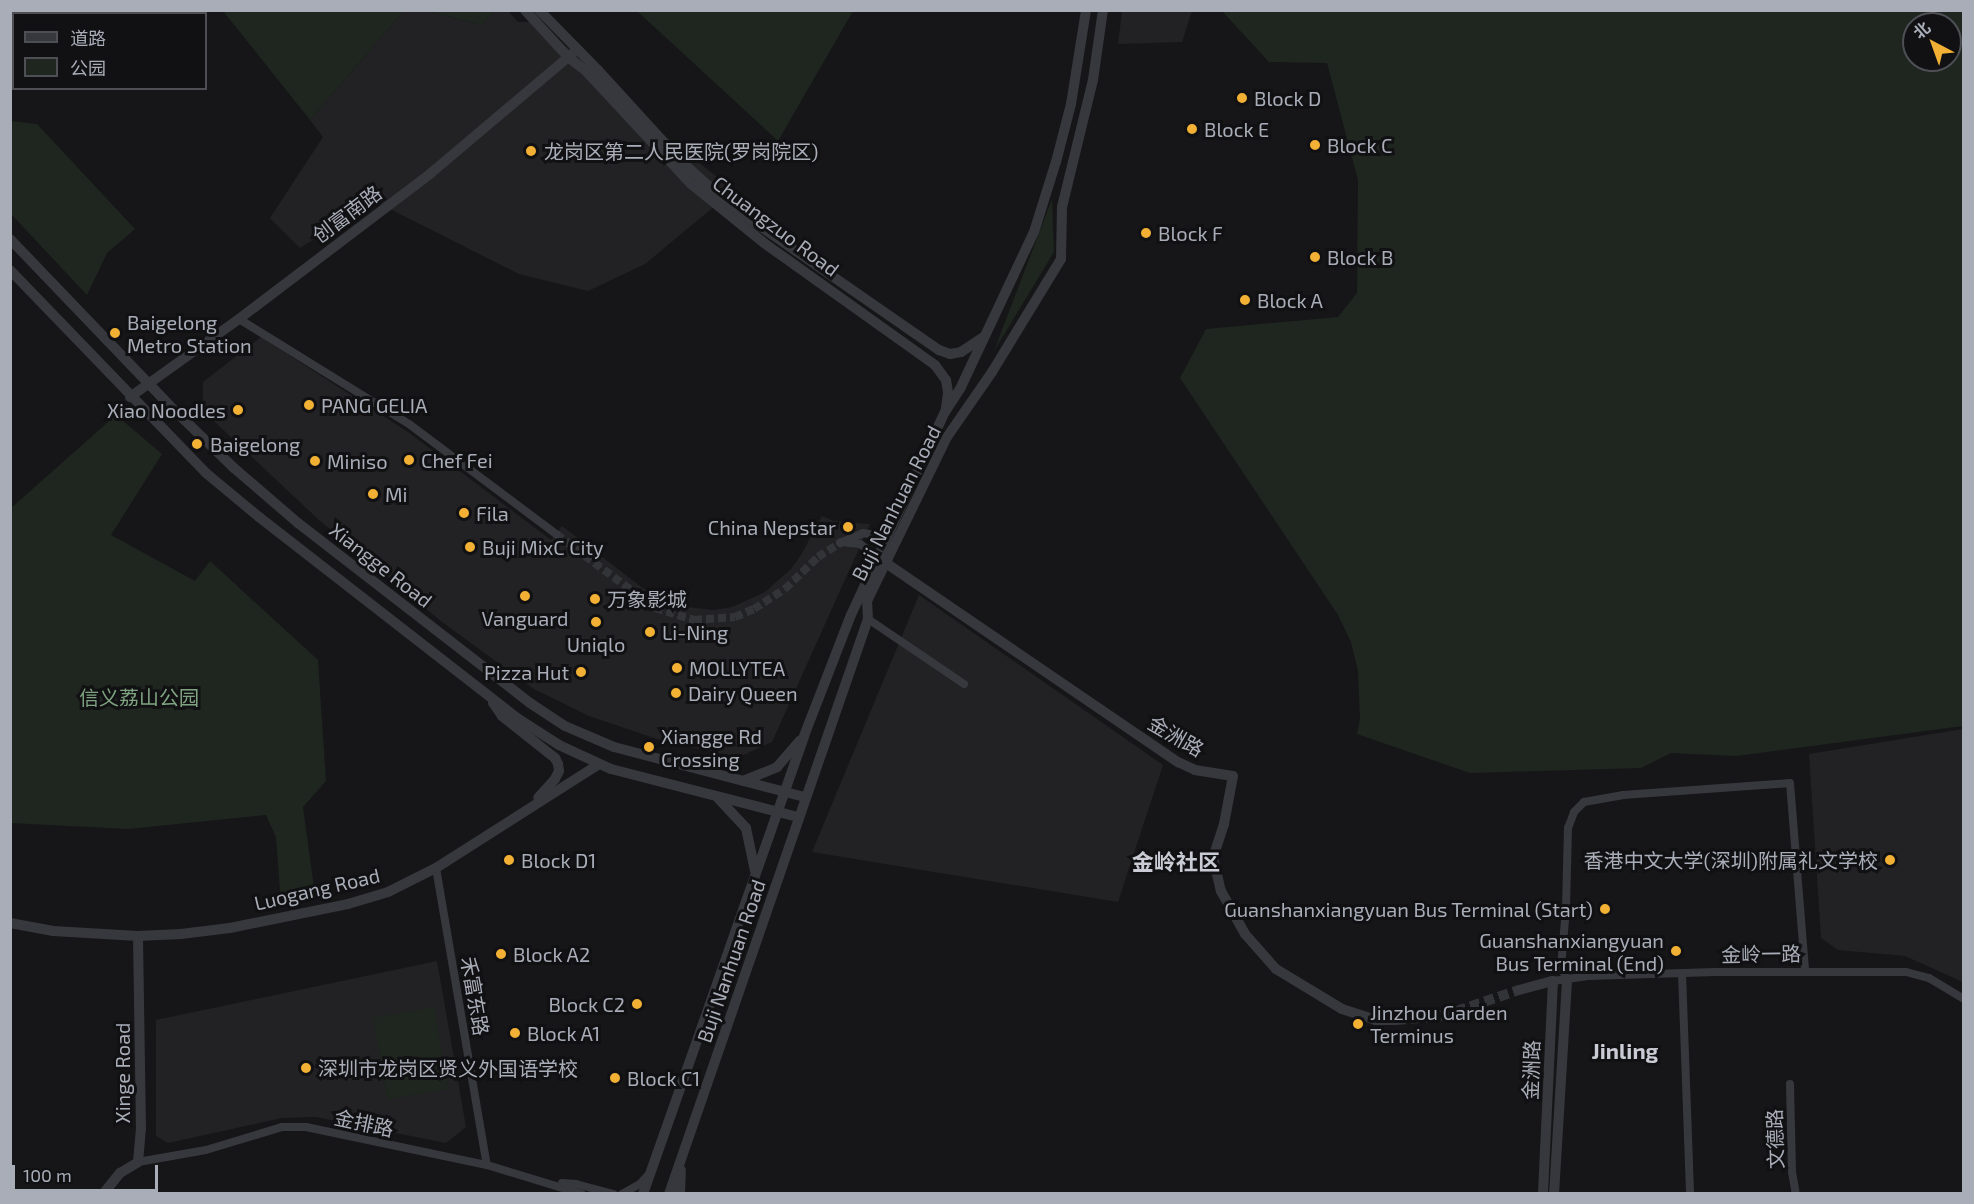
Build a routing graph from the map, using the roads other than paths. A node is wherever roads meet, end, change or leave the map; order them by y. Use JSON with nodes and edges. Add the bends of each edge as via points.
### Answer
{"nodes":[{"id":1,"x":525,"y":10,"type":"edge"},
{"id":2,"x":539,"y":10,"type":"edge"},
{"id":3,"x":1086,"y":10,"type":"edge"},
{"id":4,"x":1103,"y":10,"type":"edge"},
{"id":5,"x":578,"y":49,"type":"junction"},
{"id":6,"x":568,"y":57,"type":"junction"},
{"id":7,"x":10,"y":239,"type":"edge"},
{"id":8,"x":767,"y":239,"type":"junction"},
{"id":9,"x":10,"y":270,"type":"edge"},
{"id":10,"x":239,"y":319,"type":"junction"},
{"id":11,"x":985,"y":336,"type":"junction"},
{"id":12,"x":148,"y":383,"type":"junction"},
{"id":13,"x":130,"y":397,"type":"junction"},
{"id":14,"x":945,"y":412,"type":"junction"},
{"id":15,"x":556,"y":534,"type":"tunnel mouth"},
{"id":16,"x":887,"y":537,"type":"junction"},
{"id":17,"x":882,"y":561,"type":"junction"},
{"id":18,"x":868,"y":619,"type":"junction"},
{"id":19,"x":964,"y":684,"type":"dead end"},
{"id":20,"x":488,"y":695,"type":"junction"},
{"id":21,"x":804,"y":736,"type":"junction"},
{"id":22,"x":599,"y":764,"type":"junction"},
{"id":23,"x":743,"y":781,"type":"junction"},
{"id":24,"x":784,"y":792,"type":"junction"},
{"id":25,"x":715,"y":795,"type":"junction"},
{"id":26,"x":805,"y":797,"type":"junction"},
{"id":27,"x":527,"y":810,"type":"junction"},
{"id":28,"x":778,"y":811,"type":"junction"},
{"id":29,"x":798,"y":817,"type":"junction"},
{"id":30,"x":436,"y":868,"type":"junction"},
{"id":31,"x":756,"y":875,"type":"junction"},
{"id":32,"x":10,"y":922,"type":"edge"},
{"id":33,"x":138,"y":936,"type":"junction"},
{"id":34,"x":1561,"y":967,"type":"junction"},
{"id":35,"x":1805,"y":970,"type":"junction"},
{"id":36,"x":1682,"y":973,"type":"junction"},
{"id":37,"x":1567,"y":979,"type":"junction"},
{"id":38,"x":1552,"y":981,"type":"junction"},
{"id":39,"x":1519,"y":990,"type":"tunnel mouth"},
{"id":40,"x":1964,"y":999,"type":"edge"},
{"id":41,"x":1396,"y":1020,"type":"tunnel mouth"},
{"id":42,"x":1790,"y":1084,"type":"dead end"},
{"id":43,"x":138,"y":1162,"type":"junction"},
{"id":44,"x":487,"y":1165,"type":"junction"},
{"id":45,"x":681,"y":1165,"type":"junction"},
{"id":46,"x":653,"y":1167,"type":"junction"},
{"id":47,"x":554,"y":1183,"type":"junction"},
{"id":48,"x":103,"y":1194,"type":"edge"},
{"id":49,"x":582,"y":1194,"type":"edge"},
{"id":50,"x":614,"y":1194,"type":"edge"},
{"id":51,"x":622,"y":1194,"type":"edge"},
{"id":52,"x":644,"y":1194,"type":"edge"},
{"id":53,"x":669,"y":1194,"type":"edge"},
{"id":54,"x":680,"y":1194,"type":"edge"},
{"id":55,"x":1543,"y":1194,"type":"edge"},
{"id":56,"x":1554,"y":1194,"type":"edge"},
{"id":57,"x":1690,"y":1194,"type":"edge"},
{"id":58,"x":1796,"y":1194,"type":"edge"}],
"edges":[{"from":1,"to":6,"type":"street","name":"Chuangzuo Road"},
{"from":2,"to":5,"type":"street","name":"Chuangzuo Road"},
{"from":3,"to":11,"type":"street","name":"Buji Nanhuan Road","via":[[1071,104],[1056,162],[1034,232]]},
{"from":4,"to":17,"type":"street","name":"Buji Nanhuan Road","via":[[1094,80],[1062,207],[1061,259],[947,437]]},
{"from":5,"to":6,"type":"street","name":"创富南路"},
{"from":5,"to":8,"type":"street","name":"Chuangzuo Road","via":[[683,163]]},
{"from":6,"to":8,"type":"street","name":"Chuangzuo Road","via":[[586,71],[690,183]]},
{"from":6,"to":10,"type":"street","name":"创富南路","via":[[432,173]]},
{"from":7,"to":12,"type":"street","name":"Xiangge Road"},
{"from":8,"to":11,"type":"street","name":"Chuangzuo Road","via":[[939,350],[961,352]]},
{"from":8,"to":14,"type":"street","name":"Chuangzuo Road","via":[[935,365],[946,380]]},
{"from":9,"to":13,"type":"street","name":"Xiangge Road"},
{"from":10,"to":12,"type":"street","name":"创富南路"},
{"from":10,"to":15,"type":"street","via":[[409,424]]},
{"from":11,"to":14,"type":"street","name":"Buji Nanhuan Road"},
{"from":12,"to":13,"type":"street","name":"创富南路"},
{"from":12,"to":23,"type":"street","name":"Xiangge Road","via":[[234,468],[530,704],[565,726],[614,747]]},
{"from":13,"to":20,"type":"street","name":"Xiangge Road","via":[[234,497]]},
{"from":14,"to":16,"type":"street","name":"Buji Nanhuan Road"},
{"from":16,"to":17,"type":"street","name":"Buji Nanhuan Road"},
{"from":16,"to":17,"type":"street","via":[[863,533],[840,543],[860,544]]},
{"from":17,"to":18,"type":"street","name":"Buji Nanhuan Road","via":[[867,601]]},
{"from":17,"to":21,"type":"street","name":"Buji Nanhuan Road","via":[[851,615]]},
{"from":17,"to":41,"type":"street","name":"金洲路","via":[[1178,762],[1195,770],[1233,776],[1213,857],[1221,891],[1245,934],[1276,969],[1342,1009],[1375,1020]]},
{"from":18,"to":19,"type":"street"},
{"from":18,"to":26,"type":"street","name":"Buji Nanhuan Road"},
{"from":20,"to":22,"type":"street","name":"Xiangge Road","via":[[537,732]]},
{"from":20,"to":27,"type":"street","via":[[502,716],[558,764],[555,779]]},
{"from":21,"to":23,"type":"street","via":[[777,766]]},
{"from":21,"to":24,"type":"street","name":"Buji Nanhuan Road"},
{"from":22,"to":25,"type":"street","name":"Xiangge Road"},
{"from":22,"to":27,"type":"street","name":"Luogang Road"},
{"from":23,"to":24,"type":"street","name":"Xiangge Road"},
{"from":24,"to":26,"type":"street","name":"Xiangge Road"},
{"from":24,"to":28,"type":"street","name":"Buji Nanhuan Road"},
{"from":25,"to":28,"type":"street","name":"Xiangge Road"},
{"from":25,"to":31,"type":"street","via":[[746,828]]},
{"from":26,"to":29,"type":"street","name":"Buji Nanhuan Road"},
{"from":27,"to":30,"type":"street","name":"Luogang Road"},
{"from":28,"to":29,"type":"street","name":"Xiangge Road"},
{"from":28,"to":31,"type":"street","name":"Buji Nanhuan Road"},
{"from":29,"to":45,"type":"street","name":"Buji Nanhuan Road"},
{"from":30,"to":33,"type":"street","name":"Luogang Road","via":[[388,892],[348,904],[230,928]]},
{"from":30,"to":44,"type":"street","name":"禾富东路"},
{"from":31,"to":46,"type":"street","name":"Buji Nanhuan Road"},
{"from":32,"to":33,"type":"street","name":"Luogang Road","via":[[53,931]]},
{"from":33,"to":43,"type":"street","name":"Xinge Road"},
{"from":34,"to":35,"type":"street","via":[[1568,828],[1574,812],[1584,802],[1623,795],[1790,783]]},
{"from":34,"to":37,"type":"street"},
{"from":34,"to":38,"type":"street"},
{"from":35,"to":36,"type":"street","name":"金岭一路"},
{"from":35,"to":40,"type":"street","name":"金岭一路","via":[[1906,972],[1929,978]]},
{"from":36,"to":37,"type":"street","name":"金岭一路"},
{"from":36,"to":57,"type":"street"},
{"from":37,"to":38,"type":"street","name":"金岭一路"},
{"from":37,"to":56,"type":"street","name":"金洲路"},
{"from":38,"to":39,"type":"street"},
{"from":38,"to":55,"type":"street","name":"金洲路"},
{"from":42,"to":58,"type":"street","name":"文德路"},
{"from":43,"to":44,"type":"street","name":"金排路","via":[[206,1150],[282,1127],[306,1127]]},
{"from":43,"to":48,"type":"street","via":[[120,1173]]},
{"from":44,"to":47,"type":"street","name":"金排路"},
{"from":45,"to":53,"type":"street","name":"Buji Nanhuan Road"},
{"from":45,"to":54,"type":"street"},
{"from":46,"to":51,"type":"street","via":[[640,1184]]},
{"from":46,"to":52,"type":"street","name":"Buji Nanhuan Road"},
{"from":47,"to":49,"type":"street","name":"金排路"},
{"from":47,"to":50,"type":"street"}]}
